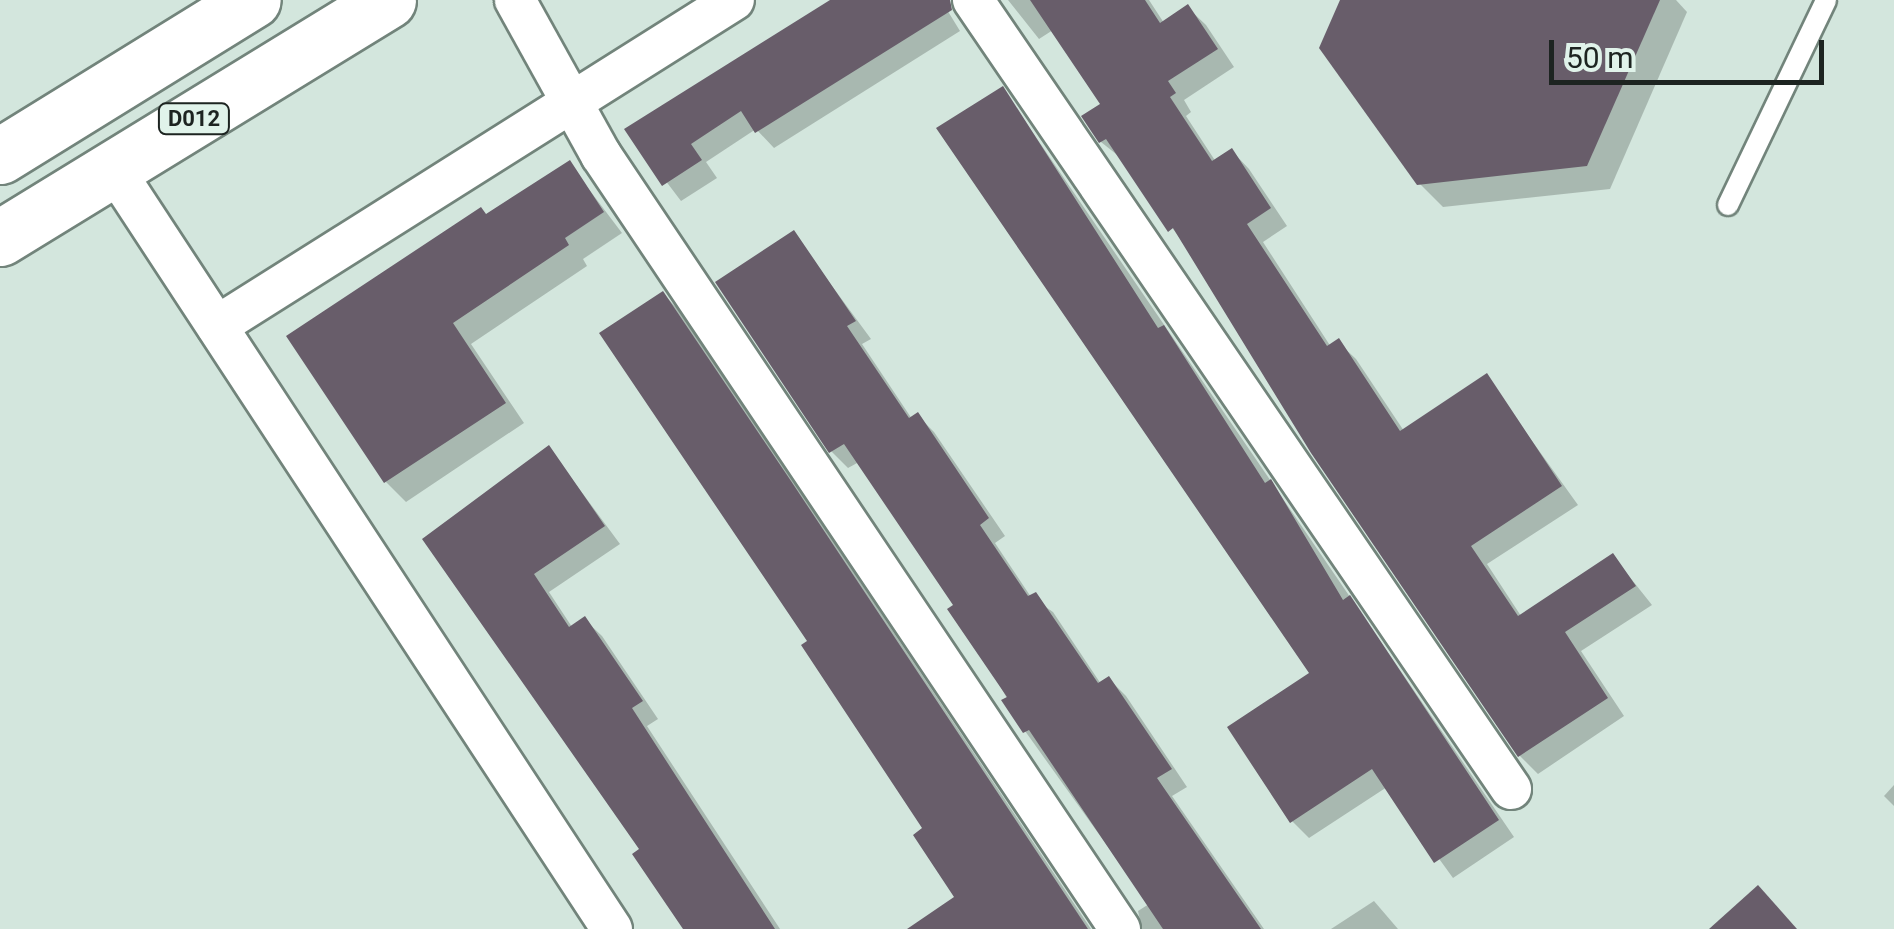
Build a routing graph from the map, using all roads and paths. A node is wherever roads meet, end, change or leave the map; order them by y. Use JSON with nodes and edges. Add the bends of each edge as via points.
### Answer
{"nodes":[{"id":1,"x":253,"y":0,"type":"edge"},
{"id":2,"x":388,"y":0,"type":"edge"},
{"id":3,"x":515,"y":0,"type":"edge"},
{"id":4,"x":734,"y":0,"type":"edge"},
{"id":5,"x":973,"y":0,"type":"edge"},
{"id":6,"x":1826,"y":0,"type":"edge"},
{"id":7,"x":573,"y":100,"type":"junction"},
{"id":8,"x":0,"y":156,"type":"edge"},
{"id":9,"x":114,"y":168,"type":"junction"},
{"id":10,"x":1728,"y":206,"type":"dead end"},
{"id":11,"x":0,"y":238,"type":"edge"},
{"id":12,"x":218,"y":326,"type":"junction"},
{"id":13,"x":1511,"y":788,"type":"dead end"},
{"id":14,"x":612,"y":929,"type":"edge"},
{"id":15,"x":1120,"y":929,"type":"edge"}],
"edges":[{"from":1,"to":8,"type":"highway","number":"D012"},
{"from":2,"to":9,"type":"highway","number":"D012"},
{"from":3,"to":7,"type":"street"},
{"from":4,"to":7,"type":"street"},
{"from":5,"to":13,"type":"street"},
{"from":6,"to":10,"type":"lane"},
{"from":7,"to":12,"type":"street"},
{"from":7,"to":15,"type":"street","via":[[601,155]]},
{"from":9,"to":11,"type":"highway","number":"D012"},
{"from":9,"to":12,"type":"street"},
{"from":12,"to":14,"type":"street"}]}
